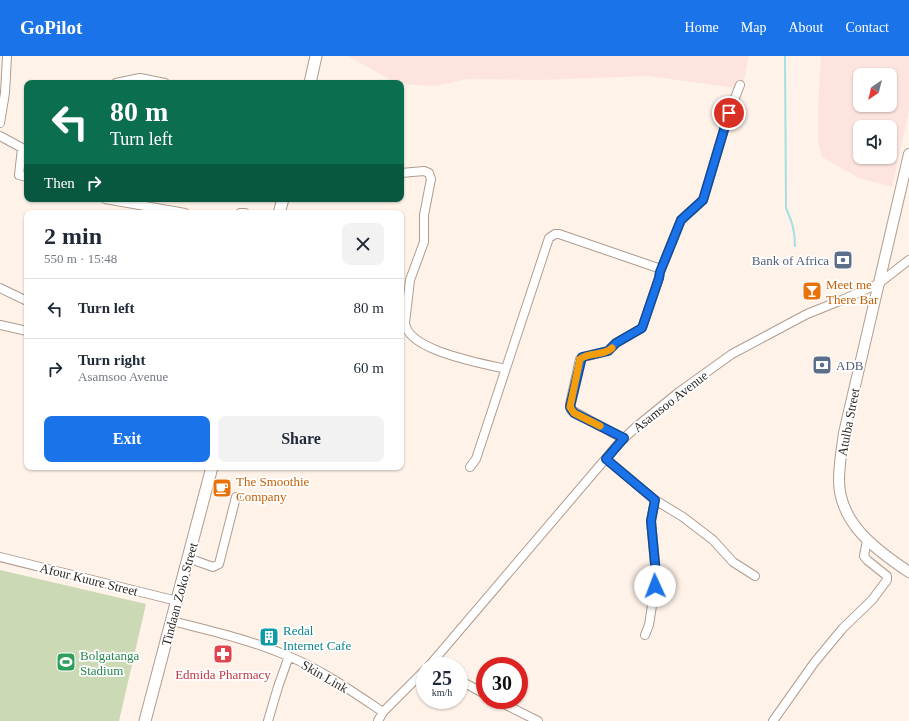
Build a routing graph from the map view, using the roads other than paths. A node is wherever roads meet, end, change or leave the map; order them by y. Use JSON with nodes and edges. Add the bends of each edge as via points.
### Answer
{"nodes":[{"id":1,"x":7,"y":56,"type":"edge"},
{"id":2,"x":316,"y":56,"type":"edge"},
{"id":3,"x":130,"y":80,"type":"edge"},
{"id":4,"x":150,"y":80,"type":"edge"},
{"id":5,"x":311,"y":80,"type":"edge"},
{"id":6,"x":740,"y":85,"type":"dead end"},
{"id":7,"x":0,"y":123,"type":"edge"},
{"id":8,"x":0,"y":136,"type":"edge"},
{"id":9,"x":909,"y":154,"type":"edge"},
{"id":10,"x":404,"y":173,"type":"edge"},
{"id":11,"x":24,"y":176,"type":"edge"},
{"id":12,"x":122,"y":202,"type":"edge"},
{"id":13,"x":168,"y":210,"type":"edge"},
{"id":14,"x":909,"y":260,"type":"edge"},
{"id":15,"x":660,"y":272,"type":"junction"},
{"id":16,"x":878,"y":284,"type":"junction"},
{"id":17,"x":0,"y":288,"type":"edge"},
{"id":18,"x":24,"y":300,"type":"edge"},
{"id":19,"x":0,"y":325,"type":"edge"},
{"id":20,"x":24,"y":330,"type":"edge"},
{"id":21,"x":505,"y":370,"type":"junction"},
{"id":22,"x":624,"y":438,"type":"junction"},
{"id":23,"x":606,"y":459,"type":"junction"},
{"id":24,"x":470,"y":467,"type":"dead end"},
{"id":25,"x":211,"y":470,"type":"edge"},
{"id":26,"x":236,"y":497,"type":"dead end"},
{"id":27,"x":655,"y":500,"type":"junction"},
{"id":28,"x":867,"y":540,"type":"junction"},
{"id":29,"x":0,"y":557,"type":"edge"},
{"id":30,"x":188,"y":558,"type":"junction"},
{"id":31,"x":909,"y":572,"type":"edge"},
{"id":32,"x":755,"y":576,"type":"dead end"},
{"id":33,"x":177,"y":601,"type":"junction"},
{"id":34,"x":172,"y":622,"type":"junction"},
{"id":35,"x":645,"y":635,"type":"dead end"},
{"id":36,"x":289,"y":656,"type":"junction"},
{"id":37,"x":439,"y":657,"type":"edge"},
{"id":38,"x":416,"y":679,"type":"edge"},
{"id":39,"x":514,"y":709,"type":"edge"},
{"id":40,"x":383,"y":712,"type":"junction"},
{"id":41,"x":145,"y":721,"type":"edge"},
{"id":42,"x":268,"y":721,"type":"edge"},
{"id":43,"x":378,"y":721,"type":"edge"},
{"id":44,"x":538,"y":721,"type":"edge"},
{"id":45,"x":773,"y":721,"type":"edge"}],
"edges":[{"from":1,"to":7,"type":"street"},
{"from":2,"to":5,"type":"main road"},
{"from":3,"to":4,"type":"street"},
{"from":6,"to":15,"type":"street","via":[[703,200],[681,220]]},
{"from":8,"to":11,"type":"street","via":[[22,148],[19,175]]},
{"from":9,"to":16,"type":"street","name":"Atulba Street"},
{"from":10,"to":21,"type":"street","via":[[429,172],[431,179],[424,215],[424,242],[410,280],[406,329],[414,338],[434,350]]},
{"from":12,"to":13,"type":"street"},
{"from":14,"to":16,"type":"street","name":"Asamsoo Avenue"},
{"from":15,"to":21,"type":"street","via":[[658,268],[559,234],[552,235],[547,241]]},
{"from":15,"to":22,"type":"street","via":[[642,328],[616,343],[610,350],[580,359],[570,404],[574,413]]},
{"from":16,"to":22,"type":"street","name":"Asamsoo Avenue","via":[[807,314],[732,354],[679,392]]},
{"from":16,"to":28,"type":"street","name":"Atulba Street","via":[[844,433],[839,480],[842,499],[850,520]]},
{"from":17,"to":18,"type":"street"},
{"from":19,"to":20,"type":"street"},
{"from":21,"to":24,"type":"street","via":[[476,459]]},
{"from":22,"to":23,"type":"street","name":"Asamsoo Avenue"},
{"from":23,"to":27,"type":"street"},
{"from":23,"to":37,"type":"street","name":"Asamsoo Avenue"},
{"from":25,"to":30,"type":"main road","name":"Tindaan Zoko Street"},
{"from":26,"to":30,"type":"street","via":[[219,564],[214,568]]},
{"from":27,"to":32,"type":"street","via":[[695,526],[713,540],[732,562]]},
{"from":27,"to":35,"type":"street","via":[[651,521],[656,574],[649,625]]},
{"from":28,"to":31,"type":"street","name":"Atulba Street"},
{"from":28,"to":45,"type":"street","via":[[864,556],[887,576],[887,580],[872,600],[843,628],[814,662]]},
{"from":29,"to":33,"type":"street","name":"Afour Kuure Street"},
{"from":30,"to":33,"type":"main road","name":"Tindaan Zoko Street"},
{"from":33,"to":34,"type":"main road","name":"Tindaan Zoko Street"},
{"from":34,"to":36,"type":"street","name":"Skin Link","via":[[232,636]]},
{"from":34,"to":41,"type":"main road","name":"Tindaan Zoko Street"},
{"from":36,"to":40,"type":"street","name":"Skin Link","via":[[332,679]]},
{"from":36,"to":42,"type":"street"},
{"from":38,"to":40,"type":"street"},
{"from":39,"to":44,"type":"street"},
{"from":40,"to":43,"type":"street"}]}
